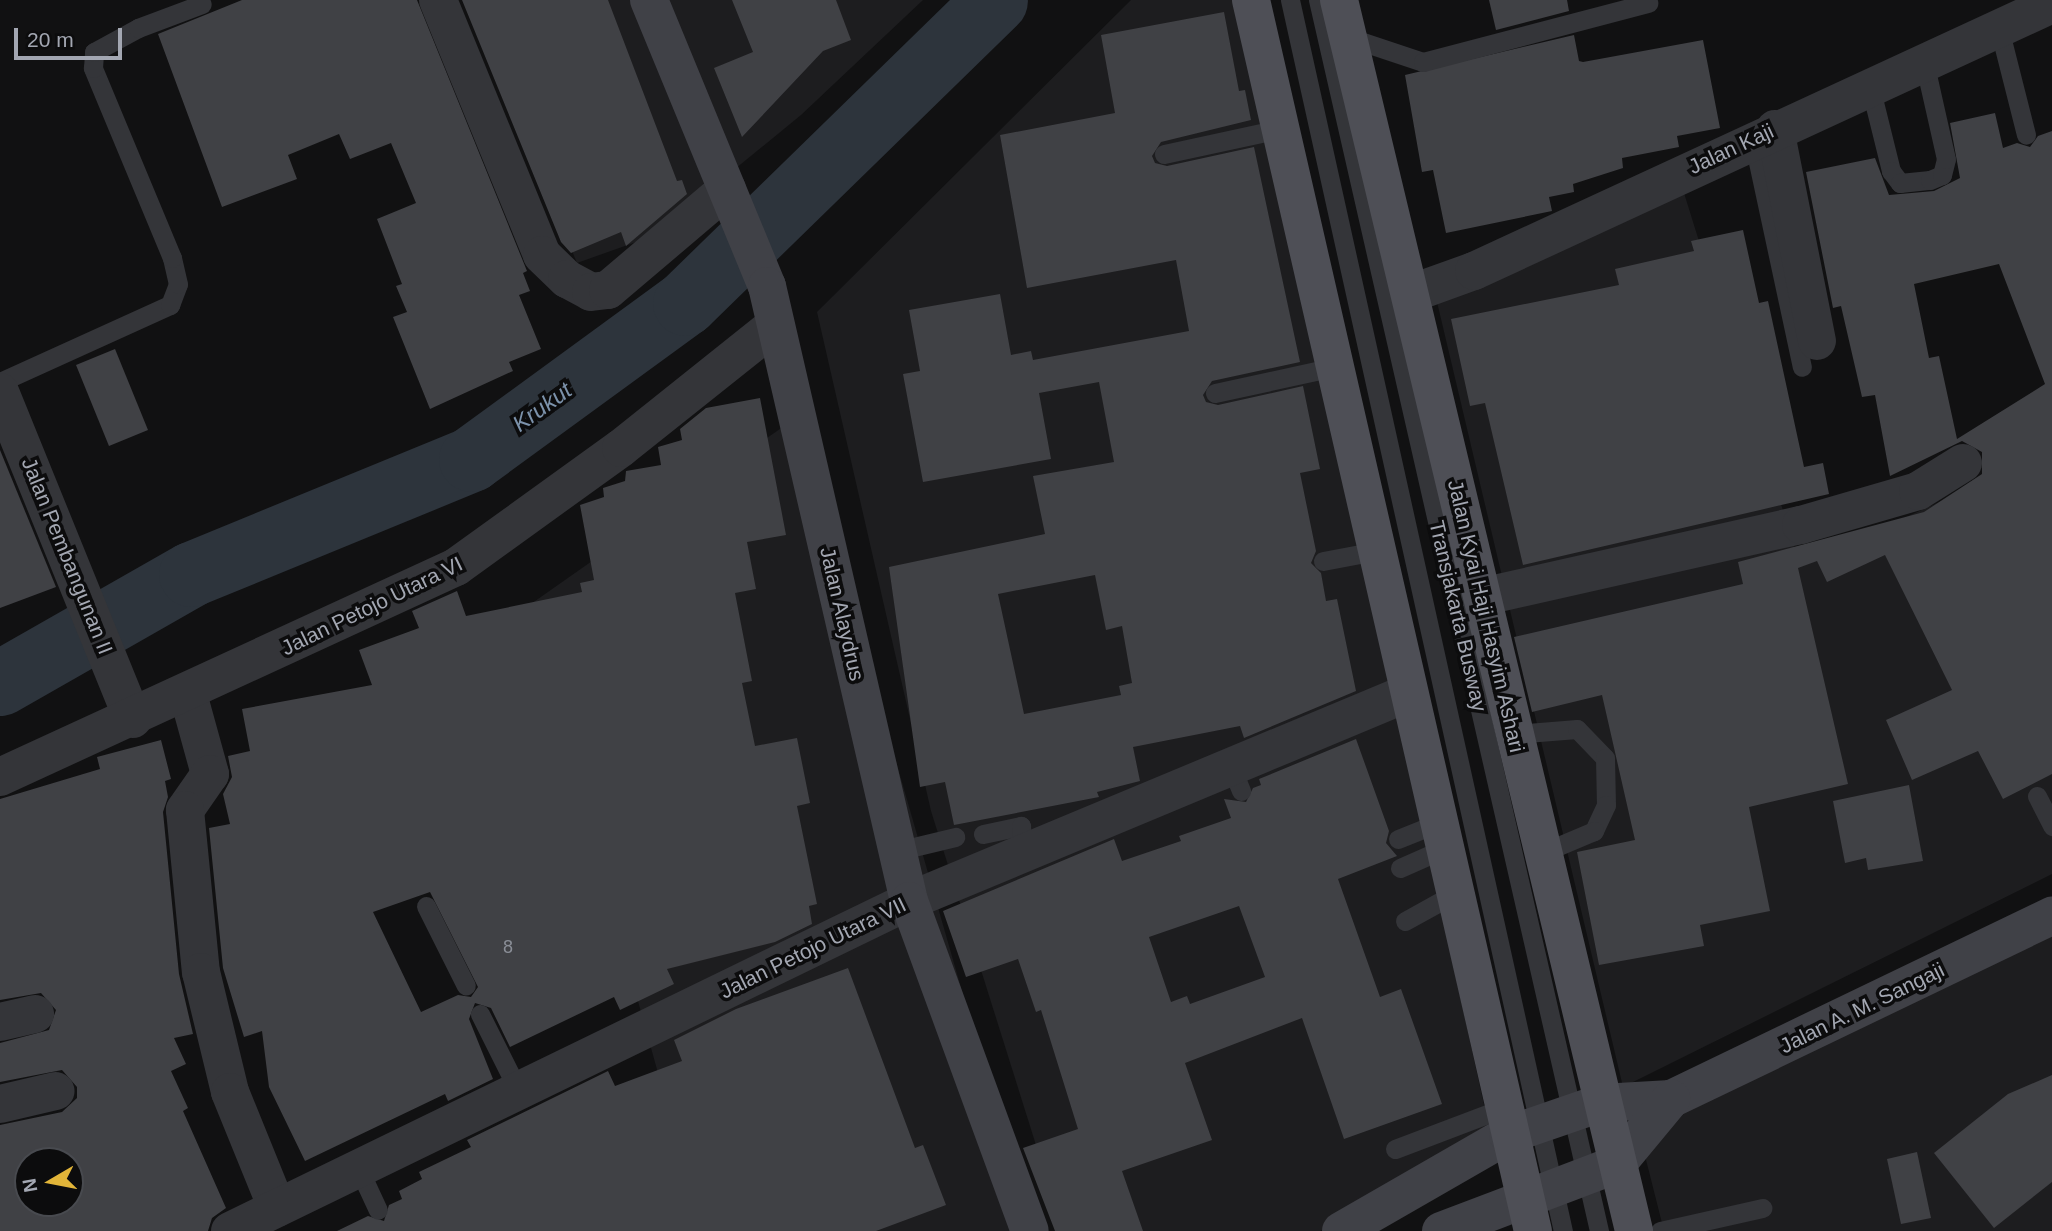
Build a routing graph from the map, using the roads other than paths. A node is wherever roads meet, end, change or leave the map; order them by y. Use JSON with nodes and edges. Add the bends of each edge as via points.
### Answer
{"nodes":[{"id":1,"x":438,"y":0,"type":"edge"},
{"id":2,"x":649,"y":0,"type":"edge"},
{"id":3,"x":1251,"y":0,"type":"edge"},
{"id":4,"x":1290,"y":0,"type":"edge"},
{"id":5,"x":1318,"y":0,"type":"edge"},
{"id":6,"x":1339,"y":0,"type":"edge"},
{"id":7,"x":1648,"y":3,"type":"dead end"},
{"id":8,"x":202,"y":4,"type":"dead end"},
{"id":9,"x":2052,"y":4,"type":"edge"},
{"id":10,"x":1999,"y":27,"type":"junction"},
{"id":11,"x":1349,"y":37,"type":"junction"},
{"id":12,"x":1924,"y":61,"type":"junction"},
{"id":13,"x":1870,"y":86,"type":"junction"},
{"id":14,"x":1280,"y":129,"type":"junction"},
{"id":15,"x":1764,"y":134,"type":"junction"},
{"id":16,"x":2026,"y":135,"type":"dead end"},
{"id":17,"x":1164,"y":155,"type":"dead end"},
{"id":18,"x":730,"y":194,"type":"junction"},
{"id":19,"x":1410,"y":294,"type":"junction"},
{"id":20,"x":775,"y":325,"type":"junction"},
{"id":21,"x":1810,"y":354,"type":"dead end"},
{"id":22,"x":1334,"y":367,"type":"junction"},
{"id":23,"x":0,"y":382,"type":"edge"},
{"id":24,"x":0,"y":392,"type":"edge"},
{"id":25,"x":1215,"y":393,"type":"dead end"},
{"id":26,"x":1963,"y":463,"type":"dead end"},
{"id":27,"x":1376,"y":551,"type":"junction"},
{"id":28,"x":1323,"y":561,"type":"dead end"},
{"id":29,"x":1481,"y":597,"type":"junction"},
{"id":30,"x":1408,"y":693,"type":"junction"},
{"id":31,"x":188,"y":694,"type":"junction"},
{"id":32,"x":133,"y":719,"type":"junction"},
{"id":33,"x":1514,"y":734,"type":"junction"},
{"id":34,"x":0,"y":777,"type":"edge"},
{"id":35,"x":2037,"y":796,"type":"dead end"},
{"id":36,"x":2052,"y":826,"type":"edge"},
{"id":37,"x":983,"y":834,"type":"dead end"},
{"id":38,"x":1440,"y":836,"type":"junction"},
{"id":39,"x":955,"y":837,"type":"dead end"},
{"id":40,"x":1398,"y":839,"type":"dead end"},
{"id":41,"x":897,"y":851,"type":"junction"},
{"id":42,"x":1023,"y":853,"type":"junction"},
{"id":43,"x":1542,"y":853,"type":"junction"},
{"id":44,"x":1400,"y":868,"type":"dead end"},
{"id":45,"x":1454,"y":894,"type":"junction"},
{"id":46,"x":909,"y":901,"type":"junction"},
{"id":47,"x":426,"y":906,"type":"dead end"},
{"id":48,"x":2052,"y":916,"type":"edge"},
{"id":49,"x":1405,"y":921,"type":"dead end"},
{"id":50,"x":466,"y":986,"type":"dead end"},
{"id":51,"x":480,"y":1014,"type":"dead end"},
{"id":52,"x":56,"y":1091,"type":"dead end"},
{"id":53,"x":519,"y":1092,"type":"junction"},
{"id":54,"x":1671,"y":1100,"type":"junction"},
{"id":55,"x":0,"y":1104,"type":"edge"},
{"id":56,"x":1545,"y":1117,"type":"junction"},
{"id":57,"x":1395,"y":1149,"type":"dead end"},
{"id":58,"x":358,"y":1167,"type":"junction"},
{"id":59,"x":1563,"y":1191,"type":"edge"},
{"id":60,"x":278,"y":1208,"type":"junction"},
{"id":61,"x":1762,"y":1208,"type":"dead end"},
{"id":62,"x":378,"y":1210,"type":"dead end"},
{"id":63,"x":230,"y":1231,"type":"edge"},
{"id":64,"x":1030,"y":1231,"type":"edge"},
{"id":65,"x":1341,"y":1231,"type":"edge"},
{"id":66,"x":1441,"y":1231,"type":"edge"},
{"id":67,"x":1563,"y":1231,"type":"edge"},
{"id":68,"x":1599,"y":1231,"type":"edge"},
{"id":69,"x":1634,"y":1231,"type":"edge"},
{"id":70,"x":1660,"y":1231,"type":"edge"}],
"edges":[{"from":1,"to":18,"type":"street","via":[[542,254],[567,279],[592,292],[608,290]]},
{"from":2,"to":18,"type":"street","name":"Jalan Alaydrus"},
{"from":3,"to":14,"type":"main road","name":"Jalan Kyai Haji Hasyim Ashari"},
{"from":4,"to":56,"type":"lane","name":"Transjakarta Busway"},
{"from":5,"to":56,"type":"lane","name":"Transjakarta Busway"},
{"from":6,"to":11,"type":"main road","name":"Jalan Kyai Haji Hasyim Ashari"},
{"from":7,"to":11,"type":"lane","via":[[1423,62]]},
{"from":8,"to":23,"type":"lane","via":[[138,28],[94,52],[93,68],[172,258],[178,284],[170,305]]},
{"from":9,"to":10,"type":"street","name":"Jalan Kaji"},
{"from":10,"to":12,"type":"street","name":"Jalan Kaji"},
{"from":10,"to":16,"type":"lane"},
{"from":11,"to":19,"type":"main road","name":"Jalan Kyai Haji Hasyim Ashari"},
{"from":12,"to":13,"type":"street","name":"Jalan Kaji"},
{"from":12,"to":13,"type":"lane","via":[[1946,159],[1942,174],[1930,180],[1900,183],[1891,171]]},
{"from":13,"to":15,"type":"street","name":"Jalan Kaji"},
{"from":14,"to":17,"type":"lane"},
{"from":14,"to":22,"type":"main road","name":"Jalan Kyai Haji Hasyim Ashari"},
{"from":15,"to":19,"type":"street","name":"Jalan Kaji","via":[[1474,271]]},
{"from":15,"to":21,"type":"street"},
{"from":18,"to":20,"type":"street","name":"Jalan Alaydrus","via":[[766,286]]},
{"from":19,"to":29,"type":"main road","name":"Jalan Kyai Haji Hasyim Ashari"},
{"from":20,"to":31,"type":"street","name":"Jalan Petojo Utara VI","via":[[621,448],[456,568]]},
{"from":20,"to":41,"type":"street","name":"Jalan Alaydrus"},
{"from":22,"to":25,"type":"lane"},
{"from":22,"to":27,"type":"main road","name":"Jalan Kyai Haji Hasyim Ashari"},
{"from":24,"to":32,"type":"street","name":"Jalan Pembangunan II"},
{"from":26,"to":29,"type":"street","via":[[1918,491],[1801,525]]},
{"from":27,"to":28,"type":"lane"},
{"from":27,"to":30,"type":"main road","name":"Jalan Kyai Haji Hasyim Ashari"},
{"from":29,"to":33,"type":"main road","name":"Jalan Kyai Haji Hasyim Ashari"},
{"from":30,"to":38,"type":"main road","name":"Jalan Kyai Haji Hasyim Ashari"},
{"from":30,"to":42,"type":"street","name":"Jalan Petojo Utara VII","via":[[1236,779]]},
{"from":31,"to":32,"type":"street","name":"Jalan Petojo Utara VI"},
{"from":31,"to":60,"type":"street","via":[[209,774],[186,810],[201,972],[230,1092]]},
{"from":32,"to":34,"type":"street","name":"Jalan Petojo Utara VI"},
{"from":33,"to":43,"type":"main road","name":"Jalan Kyai Haji Hasyim Ashari"},
{"from":33,"to":43,"type":"lane","via":[[1577,729],[1605,758],[1606,804],[1594,831]]},
{"from":35,"to":36,"type":"lane"},
{"from":37,"to":42,"type":"lane","via":[[1021,826]]},
{"from":38,"to":40,"type":"lane"},
{"from":38,"to":44,"type":"lane"},
{"from":38,"to":45,"type":"main road","name":"Jalan Kyai Haji Hasyim Ashari"},
{"from":39,"to":41,"type":"lane"},
{"from":41,"to":46,"type":"street","name":"Jalan Alaydrus"},
{"from":42,"to":46,"type":"street","name":"Jalan Petojo Utara VII"},
{"from":43,"to":56,"type":"main road","name":"Jalan Kyai Haji Hasyim Ashari"},
{"from":45,"to":49,"type":"lane"},
{"from":45,"to":56,"type":"main road","name":"Jalan Kyai Haji Hasyim Ashari"},
{"from":46,"to":53,"type":"street","name":"Jalan Petojo Utara VII"},
{"from":46,"to":64,"type":"street","name":"Jalan Alaydrus"},
{"from":47,"to":50,"type":"lane"},
{"from":48,"to":54,"type":"street","name":"Jalan A. M. Sangaji"},
{"from":51,"to":53,"type":"lane"},
{"from":52,"to":55,"type":"street"},
{"from":53,"to":58,"type":"street","name":"Jalan Petojo Utara VII"},
{"from":54,"to":56,"type":"street","name":"Jalan A. M. Sangaji"},
{"from":54,"to":59,"type":"street","name":"Jalan A. M. Sangaji"},
{"from":56,"to":57,"type":"lane"},
{"from":56,"to":59,"type":"main road","name":"Jalan Kyai Haji Hasyim Ashari"},
{"from":56,"to":59,"type":"main road","name":"Jalan Kyai Haji Hasyim Ashari"},
{"from":56,"to":65,"type":"street","name":"Jalan A. M. Sangaji"},
{"from":58,"to":60,"type":"street","name":"Jalan Petojo Utara VII"},
{"from":58,"to":62,"type":"lane"},
{"from":59,"to":66,"type":"street","name":"Jalan A. M. Sangaji"},
{"from":59,"to":67,"type":"lane"},
{"from":59,"to":68,"type":"lane"},
{"from":59,"to":69,"type":"main road","name":"Jalan Kyai Haji Hasyim Ashari"},
{"from":60,"to":63,"type":"street","name":"Jalan Petojo Utara VII"},
{"from":61,"to":70,"type":"lane"}]}
